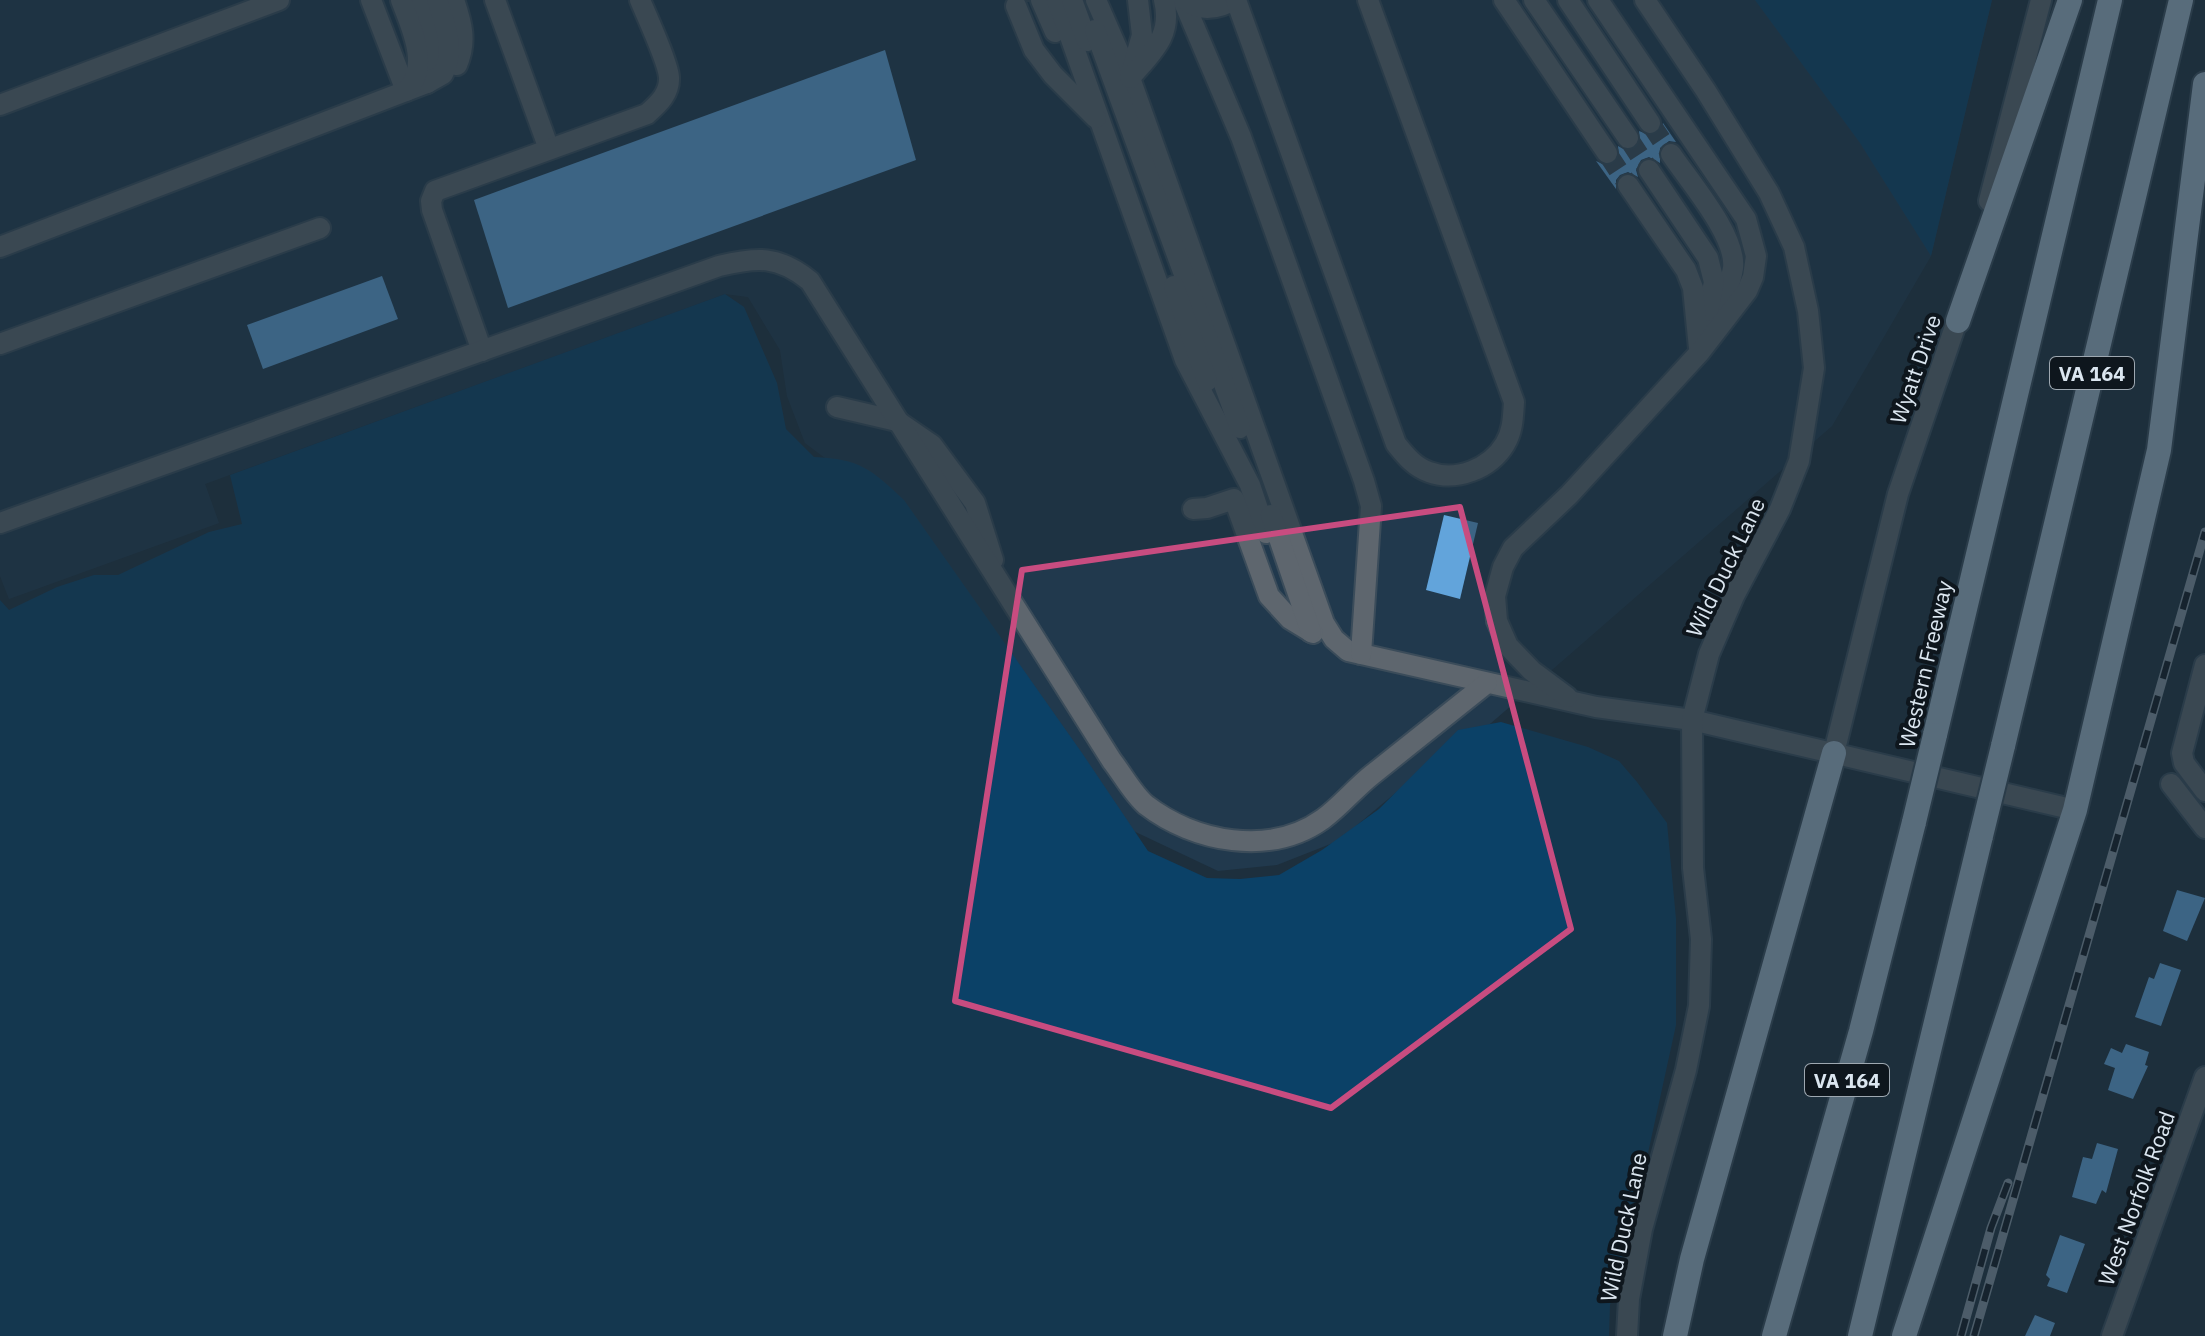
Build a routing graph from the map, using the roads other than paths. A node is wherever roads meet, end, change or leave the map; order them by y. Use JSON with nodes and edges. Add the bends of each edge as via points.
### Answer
{"nodes":[{"id":1,"x":279,"y":0,"type":"edge"},
{"id":2,"x":371,"y":0,"type":"edge"},
{"id":3,"x":401,"y":0,"type":"edge"},
{"id":4,"x":417,"y":0,"type":"edge"},
{"id":5,"x":437,"y":0,"type":"edge"},
{"id":6,"x":454,"y":0,"type":"edge"},
{"id":7,"x":495,"y":0,"type":"edge"},
{"id":8,"x":640,"y":0,"type":"edge"},
{"id":9,"x":1057,"y":0,"type":"edge"},
{"id":10,"x":1072,"y":0,"type":"edge"},
{"id":11,"x":1085,"y":0,"type":"edge"},
{"id":12,"x":1096,"y":0,"type":"edge"},
{"id":13,"x":1111,"y":0,"type":"edge"},
{"id":14,"x":1128,"y":0,"type":"edge"},
{"id":15,"x":1138,"y":0,"type":"edge"},
{"id":16,"x":1154,"y":0,"type":"edge"},
{"id":17,"x":1164,"y":0,"type":"edge"},
{"id":18,"x":1184,"y":0,"type":"edge"},
{"id":19,"x":1235,"y":0,"type":"edge"},
{"id":20,"x":1368,"y":0,"type":"edge"},
{"id":21,"x":1504,"y":0,"type":"edge"},
{"id":22,"x":1534,"y":0,"type":"edge"},
{"id":23,"x":1568,"y":0,"type":"edge"},
{"id":24,"x":1598,"y":0,"type":"edge"},
{"id":25,"x":1645,"y":0,"type":"edge"},
{"id":26,"x":2041,"y":0,"type":"edge"},
{"id":27,"x":2070,"y":0,"type":"edge"},
{"id":28,"x":2110,"y":0,"type":"edge"},
{"id":29,"x":2181,"y":0,"type":"edge"},
{"id":30,"x":1028,"y":2,"type":"edge"},
{"id":31,"x":1165,"y":30,"type":"junction"},
{"id":32,"x":1142,"y":35,"type":"junction"},
{"id":33,"x":1082,"y":67,"type":"junction"},
{"id":34,"x":435,"y":78,"type":"junction"},
{"id":35,"x":1130,"y":78,"type":"junction"},
{"id":36,"x":2205,"y":84,"type":"edge"},
{"id":37,"x":1089,"y":89,"type":"junction"},
{"id":38,"x":406,"y":91,"type":"junction"},
{"id":39,"x":0,"y":105,"type":"edge"},
{"id":40,"x":1101,"y":123,"type":"junction"},
{"id":41,"x":1650,"y":123,"type":"tunnel mouth"},
{"id":42,"x":1628,"y":138,"type":"tunnel mouth"},
{"id":43,"x":549,"y":149,"type":"junction"},
{"id":44,"x":1607,"y":153,"type":"tunnel mouth"},
{"id":45,"x":1671,"y":154,"type":"tunnel mouth"},
{"id":46,"x":1649,"y":170,"type":"tunnel mouth"},
{"id":47,"x":1628,"y":185,"type":"tunnel mouth"},
{"id":48,"x":0,"y":224,"type":"edge"},
{"id":49,"x":320,"y":228,"type":"dead end"},
{"id":50,"x":4,"y":246,"type":"edge"},
{"id":51,"x":1958,"y":321,"type":"junction"},
{"id":52,"x":0,"y":344,"type":"edge"},
{"id":53,"x":482,"y":351,"type":"junction"},
{"id":54,"x":1700,"y":352,"type":"junction"},
{"id":55,"x":837,"y":407,"type":"dead end"},
{"id":56,"x":897,"y":421,"type":"junction"},
{"id":57,"x":1233,"y":452,"type":"junction"},
{"id":58,"x":1193,"y":509,"type":"dead end"},
{"id":59,"x":0,"y":523,"type":"edge"},
{"id":60,"x":1304,"y":628,"type":"junction"},
{"id":61,"x":1355,"y":653,"type":"junction"},
{"id":62,"x":2205,"y":665,"type":"edge"},
{"id":63,"x":1487,"y":683,"type":"junction"},
{"id":64,"x":1573,"y":702,"type":"junction"},
{"id":65,"x":1692,"y":720,"type":"junction"},
{"id":66,"x":1834,"y":753,"type":"junction"},
{"id":67,"x":2171,"y":784,"type":"dead end"},
{"id":68,"x":2205,"y":791,"type":"edge"},
{"id":69,"x":2075,"y":810,"type":"junction"},
{"id":70,"x":2205,"y":828,"type":"edge"},
{"id":71,"x":2205,"y":1077,"type":"edge"},
{"id":72,"x":1627,"y":1336,"type":"edge"},
{"id":73,"x":1675,"y":1336,"type":"edge"},
{"id":74,"x":1774,"y":1336,"type":"edge"},
{"id":75,"x":1860,"y":1336,"type":"edge"},
{"id":76,"x":1904,"y":1336,"type":"edge"},
{"id":77,"x":2112,"y":1336,"type":"edge"}],
"edges":[{"from":1,"to":39,"type":"street"},
{"from":2,"to":38,"type":"street"},
{"from":3,"to":38,"type":"street","via":[[417,54],[417,72]]},
{"from":4,"to":34,"type":"street","via":[[434,51]]},
{"from":5,"to":34,"type":"street","via":[[450,49]]},
{"from":6,"to":34,"type":"street","via":[[464,39],[458,65]]},
{"from":7,"to":43,"type":"street"},
{"from":8,"to":43,"type":"street","via":[[669,76],[664,97],[647,114]]},
{"from":9,"to":33,"type":"street"},
{"from":10,"to":57,"type":"street"},
{"from":11,"to":60,"type":"street","via":[[1261,488]]},
{"from":12,"to":35,"type":"street"},
{"from":13,"to":35,"type":"street"},
{"from":14,"to":32,"type":"street"},
{"from":15,"to":32,"type":"street"},
{"from":16,"to":31,"type":"street"},
{"from":17,"to":31,"type":"street"},
{"from":18,"to":19,"type":"street","via":[[1211,8]]},
{"from":18,"to":61,"type":"street","via":[[1241,137],[1371,506]]},
{"from":19,"to":20,"type":"street","via":[[1396,444],[1429,472],[1472,472],[1505,444],[1514,402]]},
{"from":21,"to":44,"type":"street"},
{"from":22,"to":42,"type":"street"},
{"from":23,"to":41,"type":"street"},
{"from":24,"to":54,"type":"street","via":[[1746,219],[1752,238],[1756,256],[1747,291]]},
{"from":25,"to":65,"type":"street","name":"Wild Duck Lane","via":[[1769,193],[1794,247],[1814,368],[1799,461],[1709,654]]},
{"from":26,"to":51,"type":"street","name":"Wyatt Drive"},
{"from":27,"to":51,"type":"highway"},
{"from":28,"to":74,"type":"highway","name":"Western Freeway","number":"VA 164","bridge":true,"via":[[1914,822]]},
{"from":29,"to":75,"type":"highway","number":"VA 164","bridge":true},
{"from":30,"to":33,"type":"street"},
{"from":30,"to":37,"type":"street","via":[[1048,50],[1064,71]]},
{"from":30,"to":40,"type":"street","via":[[1034,50]]},
{"from":31,"to":35,"type":"street"},
{"from":32,"to":35,"type":"street"},
{"from":33,"to":37,"type":"street"},
{"from":34,"to":38,"type":"street"},
{"from":35,"to":61,"type":"street","via":[[1324,623],[1334,639]]},
{"from":36,"to":69,"type":"highway","via":[[2159,450]]},
{"from":37,"to":40,"type":"street"},
{"from":38,"to":50,"type":"street"},
{"from":40,"to":57,"type":"street","via":[[1185,360]]},
{"from":43,"to":53,"type":"street","via":[[443,187],[431,201]]},
{"from":45,"to":54,"type":"street","via":[[1730,243],[1729,283]]},
{"from":46,"to":54,"type":"street","via":[[1712,271]]},
{"from":47,"to":54,"type":"street","via":[[1686,270]]},
{"from":48,"to":50,"type":"street"},
{"from":49,"to":52,"type":"street"},
{"from":51,"to":66,"type":"street","name":"Wyatt Drive","via":[[1898,494]]},
{"from":53,"to":56,"type":"street","via":[[719,266],[752,258],[775,261],[810,281]]},
{"from":53,"to":59,"type":"street"},
{"from":54,"to":64,"type":"street","via":[[1513,548],[1503,567],[1495,596],[1497,621],[1508,646]]},
{"from":55,"to":56,"type":"street"},
{"from":56,"to":63,"type":"street","via":[[932,445],[975,503],[1002,589],[1112,761],[1143,803],[1173,822],[1230,842],[1297,833],[1323,819]]},
{"from":57,"to":60,"type":"street"},
{"from":58,"to":60,"type":"street","via":[[1234,499],[1269,596]]},
{"from":60,"to":61,"type":"street"},
{"from":61,"to":63,"type":"street"},
{"from":62,"to":68,"type":"street","via":[[2182,753]]},
{"from":63,"to":64,"type":"street"},
{"from":64,"to":65,"type":"street"},
{"from":65,"to":66,"type":"street"},
{"from":65,"to":72,"type":"street","name":"Wild Duck Lane","via":[[1699,1006],[1642,1229]]},
{"from":66,"to":69,"type":"street"},
{"from":66,"to":73,"type":"highway"},
{"from":67,"to":70,"type":"street"},
{"from":69,"to":76,"type":"highway"},
{"from":71,"to":77,"type":"street","name":"West Norfolk Road"}]}
